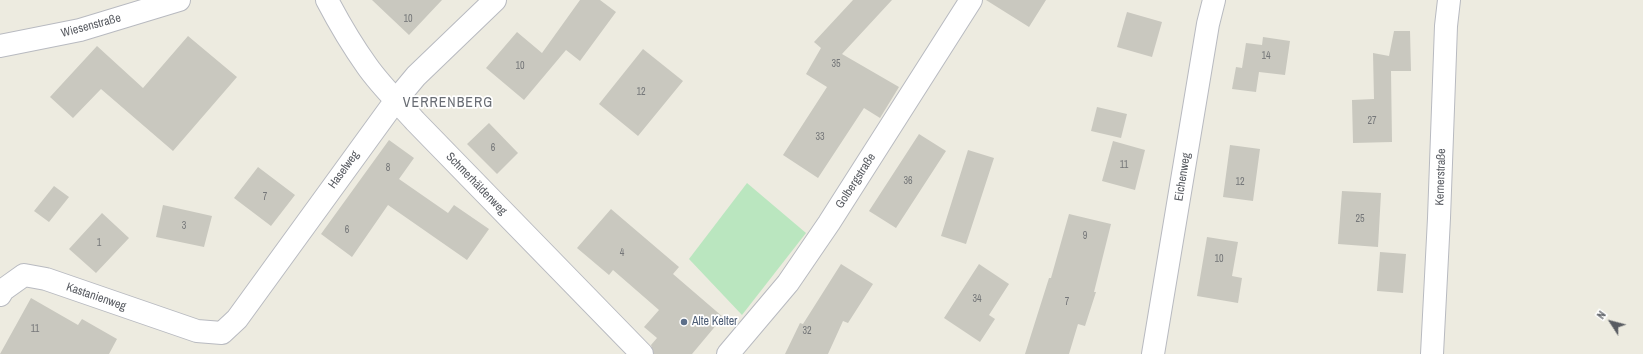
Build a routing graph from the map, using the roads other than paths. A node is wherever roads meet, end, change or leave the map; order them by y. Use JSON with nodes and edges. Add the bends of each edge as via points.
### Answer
{"nodes":[{"id":1,"x":179,"y":0,"type":"edge"},
{"id":2,"x":327,"y":0,"type":"edge"},
{"id":3,"x":495,"y":0,"type":"edge"},
{"id":4,"x":971,"y":0,"type":"edge"},
{"id":5,"x":1214,"y":0,"type":"edge"},
{"id":6,"x":1449,"y":0,"type":"edge"},
{"id":7,"x":0,"y":46,"type":"edge"},
{"id":8,"x":396,"y":100,"type":"junction"},
{"id":9,"x":0,"y":295,"type":"edge"},
{"id":10,"x":197,"y":331,"type":"joint"},
{"id":11,"x":642,"y":354,"type":"edge"},
{"id":12,"x":728,"y":354,"type":"edge"},
{"id":13,"x":1153,"y":354,"type":"edge"},
{"id":14,"x":1432,"y":354,"type":"edge"}],
"edges":[{"from":1,"to":7,"type":"street","name":"Wiesenstraße","via":[[80,30]]},
{"from":2,"to":8,"type":"street","name":"Schmerhäldenweg","via":[[367,67]]},
{"from":3,"to":8,"type":"street","name":"Haselweg","via":[[416,76]]},
{"from":4,"to":12,"type":"street","name":"Golbergstraße","via":[[857,181],[788,282]]},
{"from":5,"to":13,"type":"street","name":"Eichenweg"},
{"from":6,"to":14,"type":"street","name":"Kernerstraße"},
{"from":8,"to":10,"type":"street","name":"Haselweg","via":[[237,319],[222,333]]},
{"from":8,"to":11,"type":"street","name":"Schmerhäldenweg"},
{"from":9,"to":10,"type":"street","name":"Kastanienweg","via":[[24,275],[46,279]]}]}
